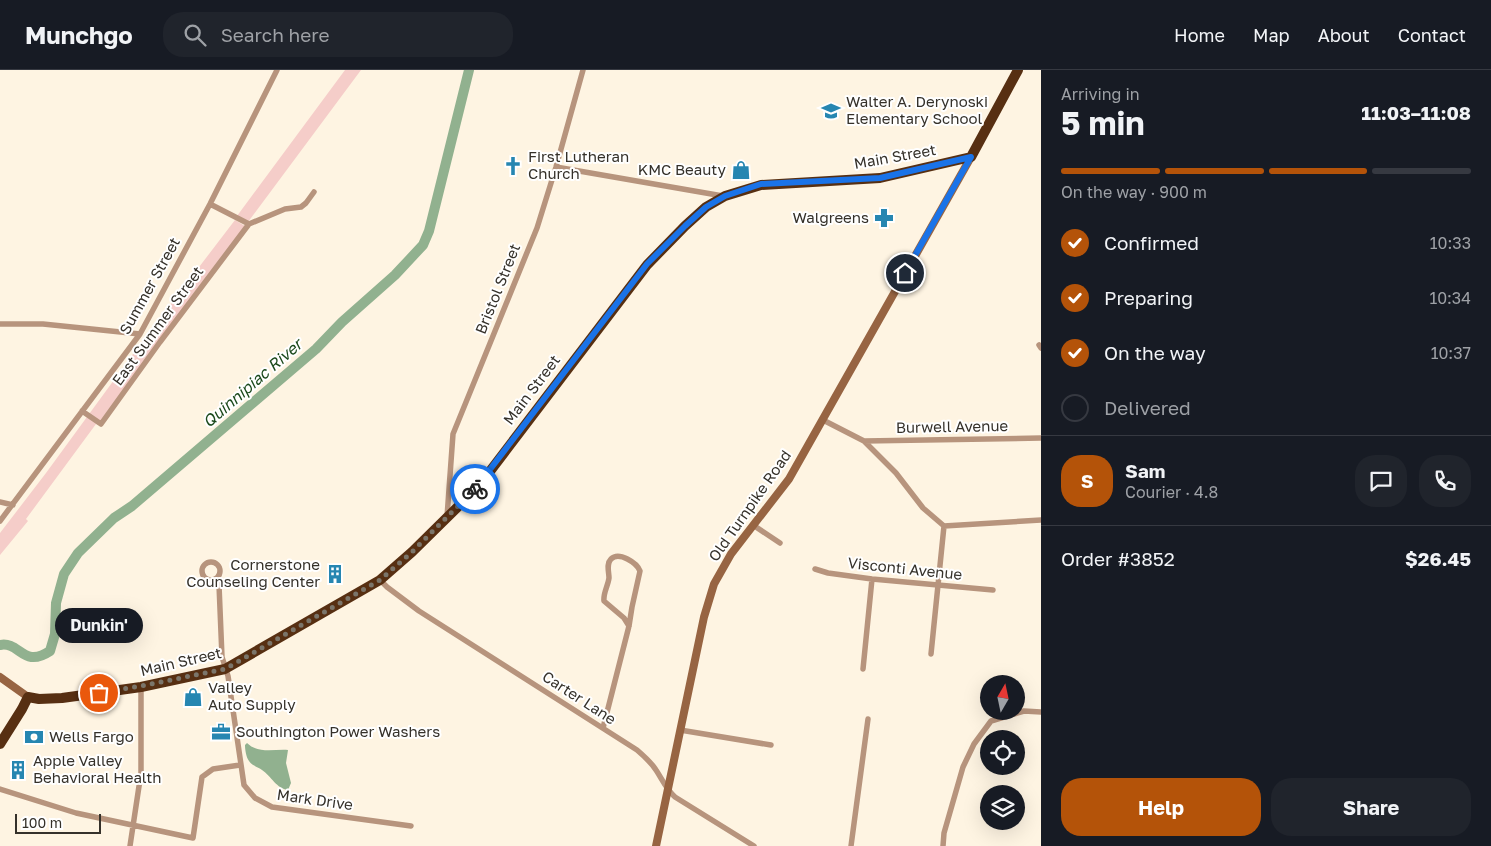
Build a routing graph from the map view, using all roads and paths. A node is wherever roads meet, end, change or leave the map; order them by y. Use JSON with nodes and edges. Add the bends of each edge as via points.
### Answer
{"nodes":[{"id":1,"x":278,"y":70,"type":"edge"},
{"id":2,"x":583,"y":70,"type":"edge"},
{"id":3,"x":1018,"y":70,"type":"edge"},
{"id":4,"x":971,"y":157,"type":"junction"},
{"id":5,"x":556,"y":167,"type":"junction"},
{"id":6,"x":314,"y":192,"type":"dead end"},
{"id":7,"x":725,"y":196,"type":"junction"},
{"id":8,"x":210,"y":204,"type":"junction"},
{"id":9,"x":249,"y":224,"type":"junction"},
{"id":10,"x":0,"y":324,"type":"edge"},
{"id":11,"x":140,"y":334,"type":"junction"},
{"id":12,"x":82,"y":411,"type":"junction"},
{"id":13,"x":823,"y":420,"type":"junction"},
{"id":14,"x":1041,"y":438,"type":"edge"},
{"id":15,"x":864,"y":442,"type":"junction"},
{"id":16,"x":0,"y":502,"type":"edge"},
{"id":17,"x":13,"y":505,"type":"junction"},
{"id":18,"x":447,"y":518,"type":"junction"},
{"id":19,"x":1041,"y":520,"type":"edge"},
{"id":20,"x":0,"y":521,"type":"edge"},
{"id":21,"x":753,"y":525,"type":"junction"},
{"id":22,"x":944,"y":526,"type":"junction"},
{"id":23,"x":780,"y":543,"type":"dead end"},
{"id":24,"x":815,"y":569,"type":"dead end"},
{"id":25,"x":215,"y":579,"type":"dead end"},
{"id":26,"x":872,"y":579,"type":"junction"},
{"id":27,"x":380,"y":580,"type":"junction"},
{"id":28,"x":938,"y":586,"type":"junction"},
{"id":29,"x":993,"y":590,"type":"dead end"},
{"id":30,"x":629,"y":626,"type":"junction"},
{"id":31,"x":931,"y":654,"type":"dead end"},
{"id":32,"x":225,"y":669,"type":"junction"},
{"id":33,"x":864,"y":669,"type":"dead end"},
{"id":34,"x":0,"y":677,"type":"edge"},
{"id":35,"x":141,"y":686,"type":"junction"},
{"id":36,"x":28,"y":697,"type":"junction"},
{"id":37,"x":1041,"y":712,"type":"edge"},
{"id":38,"x":868,"y":719,"type":"dead end"},
{"id":39,"x":603,"y":728,"type":"junction"},
{"id":40,"x":680,"y":730,"type":"junction"},
{"id":41,"x":0,"y":744,"type":"edge"},
{"id":42,"x":771,"y":745,"type":"dead end"},
{"id":43,"x":240,"y":765,"type":"junction"},
{"id":44,"x":0,"y":788,"type":"edge"},
{"id":45,"x":667,"y":788,"type":"junction"},
{"id":46,"x":133,"y":825,"type":"junction"},
{"id":47,"x":411,"y":826,"type":"dead end"},
{"id":48,"x":130,"y":846,"type":"edge"},
{"id":49,"x":656,"y":846,"type":"edge"},
{"id":50,"x":754,"y":846,"type":"edge"},
{"id":51,"x":851,"y":846,"type":"edge"},
{"id":52,"x":943,"y":846,"type":"edge"}],
"edges":[{"from":1,"to":8,"type":"street","name":"Summer Street"},
{"from":2,"to":5,"type":"street","name":"Bristol Street"},
{"from":3,"to":4,"type":"highway"},
{"from":4,"to":7,"type":"highway","name":"Main Street","via":[[880,178],[761,184]]},
{"from":4,"to":13,"type":"main road","name":"Old Turnpike Road"},
{"from":5,"to":7,"type":"street"},
{"from":5,"to":18,"type":"street","name":"Bristol Street","via":[[536,228],[453,434]]},
{"from":6,"to":9,"type":"street","via":[[301,207],[285,209]]},
{"from":7,"to":18,"type":"highway","name":"Main Street","via":[[706,207],[647,264],[478,487]]},
{"from":8,"to":9,"type":"street"},
{"from":8,"to":11,"type":"street","name":"Summer Street"},
{"from":9,"to":12,"type":"street","name":"East Summer Street","via":[[101,424]]},
{"from":10,"to":11,"type":"street","via":[[43,324]]},
{"from":11,"to":12,"type":"street","name":"Summer Street"},
{"from":12,"to":17,"type":"street","name":"Summer Street"},
{"from":13,"to":15,"type":"street"},
{"from":13,"to":21,"type":"main road","name":"Old Turnpike Road","via":[[789,479]]},
{"from":14,"to":15,"type":"street","name":"Burwell Avenue"},
{"from":15,"to":22,"type":"street","via":[[896,473],[923,508]]},
{"from":16,"to":17,"type":"street"},
{"from":17,"to":20,"type":"street","name":"Summer Street"},
{"from":18,"to":27,"type":"highway","name":"Main Street"},
{"from":19,"to":22,"type":"street"},
{"from":21,"to":23,"type":"street"},
{"from":21,"to":40,"type":"main road","name":"Old Turnpike Road","via":[[714,584]]},
{"from":22,"to":28,"type":"street"},
{"from":24,"to":26,"type":"street","name":"Visconti Avenue"},
{"from":25,"to":32,"type":"street","name":"Mark Drive","via":[[219,585]]},
{"from":26,"to":28,"type":"street","name":"Visconti Avenue"},
{"from":26,"to":33,"type":"street"},
{"from":27,"to":32,"type":"highway","name":"Main Street"},
{"from":27,"to":39,"type":"street","name":"Carter Lane","via":[[419,611]]},
{"from":28,"to":29,"type":"street","name":"Visconti Avenue"},
{"from":28,"to":31,"type":"street"},
{"from":30,"to":30,"type":"street","via":[[640,571],[630,560],[615,557],[608,565],[609,580],[604,601]]},
{"from":30,"to":39,"type":"street"},
{"from":32,"to":35,"type":"highway","name":"Main Street"},
{"from":32,"to":43,"type":"street","name":"Mark Drive"},
{"from":34,"to":36,"type":"main road"},
{"from":35,"to":36,"type":"highway","name":"Main Street","via":[[62,698]]},
{"from":35,"to":46,"type":"street","via":[[141,772]]},
{"from":36,"to":41,"type":"highway"},
{"from":37,"to":52,"type":"street","via":[[1024,711],[991,721],[974,744],[963,767]]},
{"from":38,"to":51,"type":"street"},
{"from":39,"to":45,"type":"street","name":"Carter Lane","via":[[647,759]]},
{"from":40,"to":42,"type":"street"},
{"from":40,"to":45,"type":"main road","name":"Old Turnpike Road"},
{"from":43,"to":46,"type":"street","via":[[214,769],[202,777],[193,838]]},
{"from":43,"to":47,"type":"street","name":"Mark Drive","via":[[244,785],[255,798],[272,807]]},
{"from":44,"to":46,"type":"street","via":[[76,813]]},
{"from":45,"to":49,"type":"main road","name":"Old Turnpike Road"},
{"from":45,"to":50,"type":"street","name":"Carter Lane"},
{"from":46,"to":48,"type":"street"}]}
